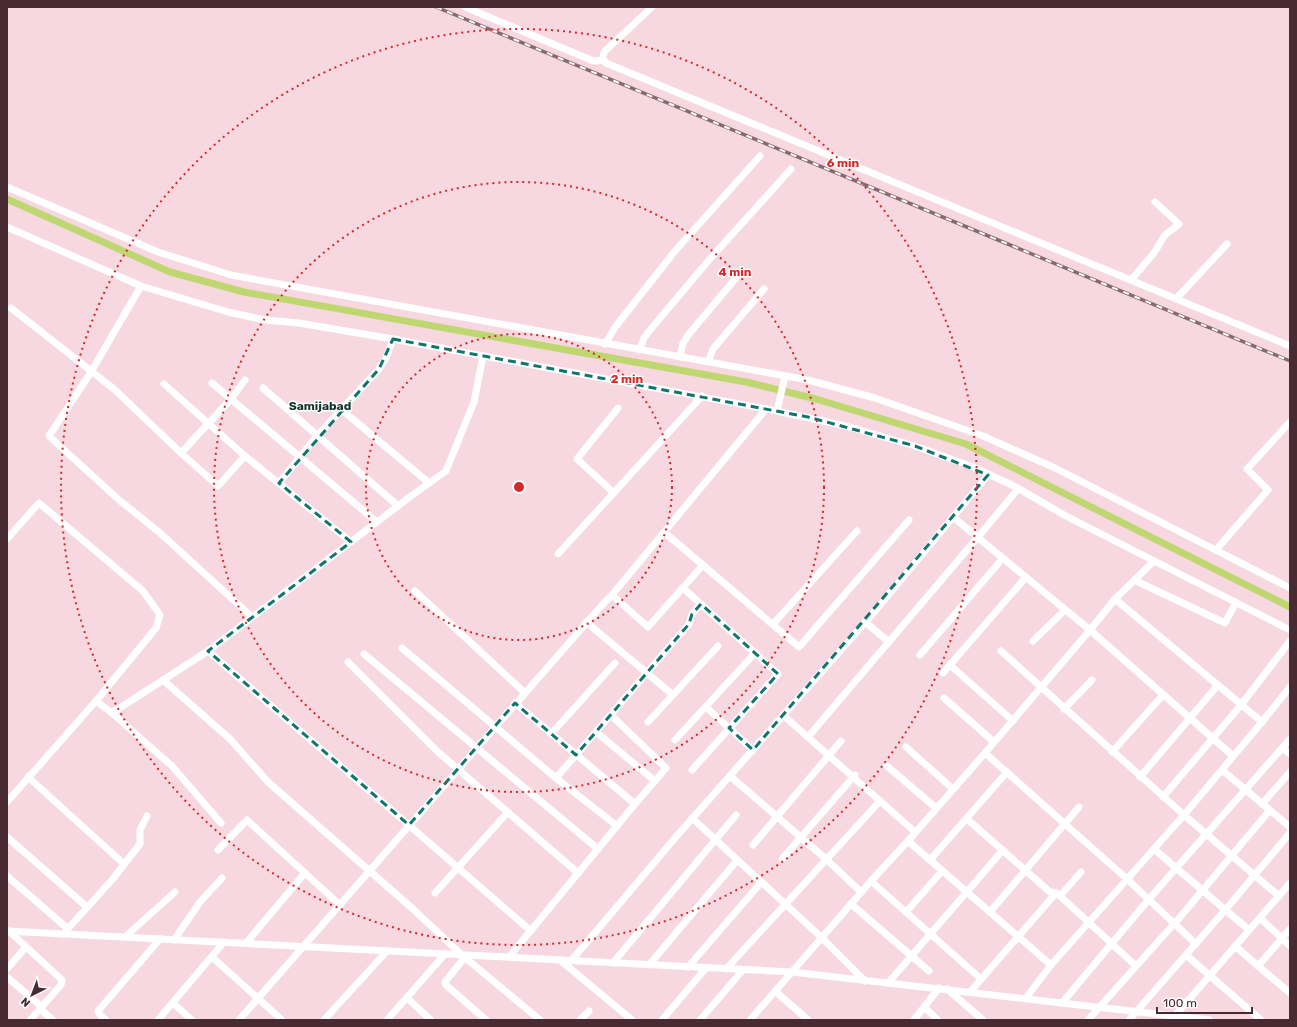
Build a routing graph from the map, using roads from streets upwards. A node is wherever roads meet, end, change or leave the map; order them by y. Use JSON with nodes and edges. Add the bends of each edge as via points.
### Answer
{"nodes":[{"id":1,"x":465,"y":7,"type":"edge"},
{"id":2,"x":652,"y":7,"type":"edge"},
{"id":3,"x":603,"y":60,"type":"junction"},
{"id":4,"x":760,"y":156,"type":"dead end"},
{"id":5,"x":791,"y":169,"type":"dead end"},
{"id":6,"x":7,"y":187,"type":"edge"},
{"id":7,"x":1155,"y":202,"type":"dead end"},
{"id":8,"x":7,"y":227,"type":"edge"},
{"id":9,"x":1227,"y":244,"type":"dead end"},
{"id":10,"x":736,"y":278,"type":"dead end"},
{"id":11,"x":1131,"y":280,"type":"junction"},
{"id":12,"x":141,"y":286,"type":"junction"},
{"id":13,"x":764,"y":289,"type":"dead end"},
{"id":14,"x":1176,"y":299,"type":"junction"},
{"id":15,"x":11,"y":308,"type":"dead end"},
{"id":16,"x":393,"y":340,"type":"junction"},
{"id":17,"x":605,"y":344,"type":"junction"},
{"id":18,"x":1290,"y":346,"type":"edge"},
{"id":19,"x":639,"y":350,"type":"junction"},
{"id":20,"x":483,"y":356,"type":"junction"},
{"id":21,"x":680,"y":357,"type":"junction"},
{"id":22,"x":708,"y":362,"type":"junction"},
{"id":23,"x":91,"y":372,"type":"junction"},
{"id":24,"x":784,"y":378,"type":"junction"},
{"id":25,"x":245,"y":380,"type":"dead end"},
{"id":26,"x":164,"y":384,"type":"dead end"},
{"id":27,"x":212,"y":384,"type":"dead end"},
{"id":28,"x":263,"y":388,"type":"dead end"},
{"id":29,"x":702,"y":396,"type":"junction"},
{"id":30,"x":231,"y":399,"type":"junction"},
{"id":31,"x":618,"y":408,"type":"dead end"},
{"id":32,"x":766,"y":409,"type":"junction"},
{"id":33,"x":342,"y":410,"type":"junction"},
{"id":34,"x":777,"y":411,"type":"junction"},
{"id":35,"x":1290,"y":422,"type":"edge"},
{"id":36,"x":208,"y":424,"type":"junction"},
{"id":37,"x":317,"y":436,"type":"junction"},
{"id":38,"x":181,"y":453,"type":"junction"},
{"id":39,"x":245,"y":456,"type":"junction"},
{"id":40,"x":300,"y":457,"type":"junction"},
{"id":41,"x":988,"y":475,"type":"junction"},
{"id":42,"x":279,"y":483,"type":"junction"},
{"id":43,"x":429,"y":483,"type":"junction"},
{"id":44,"x":1018,"y":489,"type":"junction"},
{"id":45,"x":614,"y":493,"type":"junction"},
{"id":46,"x":398,"y":506,"type":"junction"},
{"id":47,"x":953,"y":516,"type":"junction"},
{"id":48,"x":909,"y":520,"type":"dead end"},
{"id":49,"x":377,"y":522,"type":"junction"},
{"id":50,"x":857,"y":531,"type":"dead end"},
{"id":51,"x":664,"y":532,"type":"junction"},
{"id":52,"x":978,"y":537,"type":"junction"},
{"id":53,"x":7,"y":538,"type":"edge"},
{"id":54,"x":351,"y":542,"type":"junction"},
{"id":55,"x":1216,"y":550,"type":"junction"},
{"id":56,"x":558,"y":554,"type":"dead end"},
{"id":57,"x":1003,"y":558,"type":"junction"},
{"id":58,"x":1154,"y":561,"type":"junction"},
{"id":59,"x":703,"y":565,"type":"junction"},
{"id":60,"x":1026,"y":577,"type":"junction"},
{"id":61,"x":1134,"y":580,"type":"junction"},
{"id":62,"x":683,"y":588,"type":"junction"},
{"id":63,"x":1290,"y":588,"type":"edge"},
{"id":64,"x":415,"y":591,"type":"dead end"},
{"id":65,"x":612,"y":595,"type":"junction"},
{"id":66,"x":1115,"y":599,"type":"junction"},
{"id":67,"x":1236,"y":602,"type":"junction"},
{"id":68,"x":701,"y":604,"type":"junction"},
{"id":69,"x":1065,"y":610,"type":"junction"},
{"id":70,"x":252,"y":617,"type":"junction"},
{"id":71,"x":586,"y":622,"type":"junction"},
{"id":72,"x":865,"y":622,"type":"junction"},
{"id":73,"x":773,"y":624,"type":"junction"},
{"id":74,"x":1090,"y":630,"type":"junction"},
{"id":75,"x":1290,"y":630,"type":"edge"},
{"id":76,"x":1033,"y":641,"type":"dead end"},
{"id":77,"x":1290,"y":641,"type":"edge"},
{"id":78,"x":889,"y":642,"type":"junction"},
{"id":79,"x":718,"y":646,"type":"dead end"},
{"id":80,"x":402,"y":648,"type":"dead end"},
{"id":81,"x":208,"y":651,"type":"junction"},
{"id":82,"x":1001,"y":651,"type":"dead end"},
{"id":83,"x":755,"y":653,"type":"junction"},
{"id":84,"x":364,"y":654,"type":"dead end"},
{"id":85,"x":920,"y":655,"type":"dead end"},
{"id":86,"x":348,"y":662,"type":"dead end"},
{"id":87,"x":615,"y":664,"type":"dead end"},
{"id":88,"x":950,"y":665,"type":"junction"},
{"id":89,"x":647,"y":673,"type":"junction"},
{"id":90,"x":943,"y":674,"type":"dead end"},
{"id":91,"x":163,"y":680,"type":"junction"},
{"id":92,"x":1092,"y":680,"type":"dead end"},
{"id":93,"x":1218,"y":685,"type":"junction"},
{"id":94,"x":1290,"y":687,"type":"edge"},
{"id":95,"x":1040,"y":688,"type":"junction"},
{"id":96,"x":525,"y":693,"type":"junction"},
{"id":97,"x":673,"y":695,"type":"junction"},
{"id":98,"x":1163,"y":695,"type":"junction"},
{"id":99,"x":944,"y":698,"type":"dead end"},
{"id":100,"x":96,"y":701,"type":"junction"},
{"id":101,"x":515,"y":703,"type":"junction"},
{"id":102,"x":1241,"y":705,"type":"junction"},
{"id":103,"x":706,"y":707,"type":"junction"},
{"id":104,"x":1064,"y":709,"type":"junction"},
{"id":105,"x":112,"y":713,"type":"junction"},
{"id":106,"x":611,"y":715,"type":"junction"},
{"id":107,"x":783,"y":715,"type":"junction"},
{"id":108,"x":1190,"y":718,"type":"junction"},
{"id":109,"x":1013,"y":721,"type":"junction"},
{"id":110,"x":648,"y":722,"type":"dead end"},
{"id":111,"x":1262,"y":722,"type":"junction"},
{"id":112,"x":495,"y":727,"type":"junction"},
{"id":113,"x":729,"y":728,"type":"junction"},
{"id":114,"x":596,"y":732,"type":"junction"},
{"id":115,"x":551,"y":734,"type":"junction"},
{"id":116,"x":808,"y":737,"type":"junction"},
{"id":117,"x":1213,"y":738,"type":"junction"},
{"id":118,"x":1290,"y":739,"type":"edge"},
{"id":119,"x":675,"y":740,"type":"dead end"},
{"id":120,"x":841,"y":741,"type":"dead end"},
{"id":121,"x":994,"y":742,"type":"junction"},
{"id":122,"x":906,"y":747,"type":"dead end"},
{"id":123,"x":476,"y":748,"type":"junction"},
{"id":124,"x":1282,"y":748,"type":"junction"},
{"id":125,"x":753,"y":750,"type":"junction"},
{"id":126,"x":1112,"y":752,"type":"junction"},
{"id":127,"x":985,"y":753,"type":"junction"},
{"id":128,"x":1290,"y":754,"type":"edge"},
{"id":129,"x":576,"y":755,"type":"junction"},
{"id":130,"x":828,"y":756,"type":"junction"},
{"id":131,"x":1233,"y":756,"type":"junction"},
{"id":132,"x":887,"y":766,"type":"dead end"},
{"id":133,"x":458,"y":769,"type":"junction"},
{"id":134,"x":692,"y":770,"type":"dead end"},
{"id":135,"x":1222,"y":770,"type":"junction"},
{"id":136,"x":1007,"y":772,"type":"junction"},
{"id":137,"x":1290,"y":772,"type":"edge"},
{"id":138,"x":730,"y":776,"type":"junction"},
{"id":139,"x":854,"y":776,"type":"junction"},
{"id":140,"x":28,"y":777,"type":"junction"},
{"id":141,"x":1140,"y":777,"type":"junction"},
{"id":142,"x":556,"y":778,"type":"junction"},
{"id":143,"x":655,"y":781,"type":"junction"},
{"id":144,"x":953,"y":789,"type":"junction"},
{"id":145,"x":1245,"y":790,"type":"junction"},
{"id":146,"x":1163,"y":797,"type":"junction"},
{"id":147,"x":880,"y":801,"type":"junction"},
{"id":148,"x":7,"y":802,"type":"edge"},
{"id":149,"x":635,"y":804,"type":"junction"},
{"id":150,"x":1262,"y":804,"type":"junction"},
{"id":151,"x":1079,"y":807,"type":"dead end"},
{"id":152,"x":936,"y":808,"type":"junction"},
{"id":153,"x":1270,"y":810,"type":"junction"},
{"id":154,"x":508,"y":812,"type":"junction"},
{"id":155,"x":736,"y":815,"type":"dead end"},
{"id":156,"x":148,"y":816,"type":"dead end"},
{"id":157,"x":777,"y":816,"type":"junction"},
{"id":158,"x":1184,"y":816,"type":"junction"},
{"id":159,"x":692,"y":818,"type":"junction"},
{"id":160,"x":967,"y":819,"type":"junction"},
{"id":161,"x":221,"y":823,"type":"dead end"},
{"id":162,"x":1065,"y":824,"type":"junction"},
{"id":163,"x":409,"y":825,"type":"junction"},
{"id":164,"x":617,"y":826,"type":"junction"},
{"id":165,"x":1290,"y":827,"type":"edge"},
{"id":166,"x":915,"y":832,"type":"junction"},
{"id":167,"x":1290,"y":833,"type":"edge"},
{"id":168,"x":1206,"y":834,"type":"junction"},
{"id":169,"x":7,"y":837,"type":"edge"},
{"id":170,"x":801,"y":837,"type":"junction"},
{"id":171,"x":715,"y":840,"type":"junction"},
{"id":172,"x":908,"y":841,"type":"junction"},
{"id":173,"x":753,"y":845,"type":"dead end"},
{"id":174,"x":598,"y":849,"type":"junction"},
{"id":175,"x":1154,"y":849,"type":"junction"},
{"id":176,"x":218,"y":850,"type":"dead end"},
{"id":177,"x":1003,"y":850,"type":"junction"},
{"id":178,"x":1232,"y":855,"type":"junction"},
{"id":179,"x":782,"y":858,"type":"dead end"},
{"id":180,"x":827,"y":860,"type":"junction"},
{"id":181,"x":930,"y":860,"type":"junction"},
{"id":182,"x":124,"y":864,"type":"junction"},
{"id":183,"x":734,"y":864,"type":"dead end"},
{"id":184,"x":458,"y":868,"type":"junction"},
{"id":185,"x":1177,"y":869,"type":"junction"},
{"id":186,"x":1027,"y":870,"type":"junction"},
{"id":187,"x":370,"y":871,"type":"junction"},
{"id":188,"x":942,"y":871,"type":"junction"},
{"id":189,"x":1081,"y":872,"type":"dead end"},
{"id":190,"x":305,"y":873,"type":"junction"},
{"id":191,"x":578,"y":873,"type":"junction"},
{"id":192,"x":1255,"y":875,"type":"junction"},
{"id":193,"x":7,"y":876,"type":"edge"},
{"id":194,"x":222,"y":878,"type":"dead end"},
{"id":195,"x":1127,"y":879,"type":"junction"},
{"id":196,"x":871,"y":881,"type":"junction"},
{"id":197,"x":1290,"y":883,"type":"edge"},
{"id":198,"x":759,"y":885,"type":"dead end"},
{"id":199,"x":1202,"y":890,"type":"junction"},
{"id":200,"x":175,"y":892,"type":"dead end"},
{"id":201,"x":435,"y":892,"type":"dead end"},
{"id":202,"x":861,"y":892,"type":"junction"},
{"id":203,"x":967,"y":892,"type":"junction"},
{"id":204,"x":1058,"y":894,"type":"junction"},
{"id":205,"x":1279,"y":896,"type":"junction"},
{"id":206,"x":1149,"y":899,"type":"junction"},
{"id":207,"x":340,"y":904,"type":"junction"},
{"id":208,"x":786,"y":904,"type":"junction"},
{"id":209,"x":851,"y":904,"type":"junction"},
{"id":210,"x":87,"y":907,"type":"junction"},
{"id":211,"x":1226,"y":909,"type":"junction"},
{"id":212,"x":906,"y":912,"type":"junction"},
{"id":213,"x":990,"y":912,"type":"junction"},
{"id":214,"x":1260,"y":918,"type":"junction"},
{"id":215,"x":1088,"y":922,"type":"junction"},
{"id":216,"x":1174,"y":923,"type":"junction"},
{"id":217,"x":1290,"y":929,"type":"edge"},
{"id":218,"x":1249,"y":930,"type":"junction"},
{"id":219,"x":8,"y":931,"type":"edge"},
{"id":220,"x":65,"y":931,"type":"junction"},
{"id":221,"x":531,"y":931,"type":"junction"},
{"id":222,"x":930,"y":934,"type":"junction"},
{"id":223,"x":1018,"y":936,"type":"junction"},
{"id":224,"x":125,"y":937,"type":"junction"},
{"id":225,"x":821,"y":937,"type":"junction"},
{"id":226,"x":1281,"y":938,"type":"junction"},
{"id":227,"x":160,"y":939,"type":"junction"},
{"id":228,"x":174,"y":940,"type":"junction"},
{"id":229,"x":224,"y":942,"type":"junction"},
{"id":230,"x":1111,"y":942,"type":"junction"},
{"id":231,"x":246,"y":943,"type":"junction"},
{"id":232,"x":1196,"y":944,"type":"junction"},
{"id":233,"x":304,"y":946,"type":"junction"},
{"id":234,"x":1235,"y":946,"type":"junction"},
{"id":235,"x":1290,"y":946,"type":"edge"},
{"id":236,"x":25,"y":948,"type":"junction"},
{"id":237,"x":387,"y":951,"type":"junction"},
{"id":238,"x":445,"y":954,"type":"junction"},
{"id":239,"x":1186,"y":955,"type":"junction"},
{"id":240,"x":463,"y":956,"type":"junction"},
{"id":241,"x":911,"y":956,"type":"junction"},
{"id":242,"x":212,"y":957,"type":"junction"},
{"id":243,"x":509,"y":957,"type":"junction"},
{"id":244,"x":560,"y":960,"type":"junction"},
{"id":245,"x":571,"y":961,"type":"junction"},
{"id":246,"x":613,"y":963,"type":"junction"},
{"id":247,"x":649,"y":965,"type":"junction"},
{"id":248,"x":1051,"y":965,"type":"junction"},
{"id":249,"x":1136,"y":966,"type":"junction"},
{"id":250,"x":1258,"y":966,"type":"junction"},
{"id":251,"x":688,"y":967,"type":"junction"},
{"id":252,"x":706,"y":968,"type":"junction"},
{"id":253,"x":7,"y":969,"type":"edge"},
{"id":254,"x":726,"y":969,"type":"junction"},
{"id":255,"x":743,"y":970,"type":"junction"},
{"id":256,"x":930,"y":971,"type":"dead end"},
{"id":257,"x":792,"y":972,"type":"junction"},
{"id":258,"x":1210,"y":975,"type":"junction"},
{"id":259,"x":7,"y":977,"type":"edge"},
{"id":260,"x":981,"y":979,"type":"junction"},
{"id":261,"x":865,"y":980,"type":"junction"},
{"id":262,"x":888,"y":983,"type":"junction"},
{"id":263,"x":939,"y":988,"type":"junction"},
{"id":264,"x":948,"y":989,"type":"junction"},
{"id":265,"x":775,"y":991,"type":"junction"},
{"id":266,"x":970,"y":992,"type":"junction"},
{"id":267,"x":1290,"y":993,"type":"edge"},
{"id":268,"x":258,"y":998,"type":"junction"},
{"id":269,"x":407,"y":998,"type":"junction"},
{"id":270,"x":1026,"y":998,"type":"junction"},
{"id":271,"x":173,"y":1003,"type":"junction"},
{"id":272,"x":1062,"y":1003,"type":"junction"},
{"id":273,"x":924,"y":1007,"type":"junction"},
{"id":274,"x":1099,"y":1007,"type":"junction"},
{"id":275,"x":41,"y":1008,"type":"junction"},
{"id":276,"x":589,"y":1011,"type":"dead end"},
{"id":277,"x":1136,"y":1012,"type":"junction"},
{"id":278,"x":1173,"y":1018,"type":"edge"},
{"id":279,"x":390,"y":1019,"type":"edge"},
{"id":280,"x":30,"y":1020,"type":"edge"},
{"id":281,"x":53,"y":1020,"type":"edge"},
{"id":282,"x":106,"y":1020,"type":"edge"},
{"id":283,"x":158,"y":1020,"type":"edge"},
{"id":284,"x":192,"y":1020,"type":"edge"},
{"id":285,"x":239,"y":1020,"type":"edge"},
{"id":286,"x":282,"y":1020,"type":"edge"},
{"id":287,"x":324,"y":1020,"type":"edge"},
{"id":288,"x":431,"y":1020,"type":"edge"},
{"id":289,"x":486,"y":1020,"type":"edge"},
{"id":290,"x":540,"y":1020,"type":"edge"},
{"id":291,"x":580,"y":1020,"type":"edge"},
{"id":292,"x":632,"y":1020,"type":"edge"},
{"id":293,"x":662,"y":1020,"type":"edge"},
{"id":294,"x":700,"y":1020,"type":"edge"},
{"id":295,"x":750,"y":1020,"type":"edge"},
{"id":296,"x":808,"y":1020,"type":"edge"},
{"id":297,"x":914,"y":1020,"type":"edge"},
{"id":298,"x":938,"y":1020,"type":"edge"},
{"id":299,"x":983,"y":1020,"type":"edge"},
{"id":300,"x":1088,"y":1020,"type":"edge"},
{"id":301,"x":1129,"y":1020,"type":"edge"},
{"id":302,"x":1209,"y":1020,"type":"edge"},
{"id":303,"x":1262,"y":1020,"type":"edge"}],
"edges":[{"from":1,"to":3,"type":"street","via":[[592,60]]},
{"from":2,"to":3,"type":"street","via":[[605,51],[602,55]]},
{"from":3,"to":11,"type":"street"},
{"from":4,"to":17,"type":"street","via":[[676,251],[616,326]]},
{"from":5,"to":19,"type":"street","via":[[689,284],[644,338]]},
{"from":6,"to":17,"type":"street","via":[[158,252],[231,275]]},
{"from":7,"to":11,"type":"street","via":[[1180,224],[1165,235],[1154,253]]},
{"from":8,"to":12,"type":"street"},
{"from":9,"to":14,"type":"street"},
{"from":10,"to":21,"type":"street","via":[[689,334]]},
{"from":11,"to":14,"type":"street"},
{"from":12,"to":16,"type":"street","via":[[228,312],[265,320],[299,323]]},
{"from":12,"to":23,"type":"street"},
{"from":13,"to":22,"type":"street","via":[[713,349]]},
{"from":14,"to":18,"type":"street"},
{"from":15,"to":23,"type":"street"},
{"from":16,"to":20,"type":"street"},
{"from":16,"to":33,"type":"street","via":[[379,369]]},
{"from":17,"to":19,"type":"street"},
{"from":19,"to":21,"type":"street"},
{"from":20,"to":29,"type":"street"},
{"from":20,"to":43,"type":"street","via":[[474,402],[446,471]]},
{"from":21,"to":22,"type":"street"},
{"from":22,"to":24,"type":"street"},
{"from":23,"to":38,"type":"street","via":[[114,389]]},
{"from":23,"to":70,"type":"street","via":[[49,436]]},
{"from":24,"to":34,"type":"street"},
{"from":24,"to":55,"type":"street","via":[[808,380],[875,398],[983,436],[1054,468]]},
{"from":25,"to":30,"type":"street"},
{"from":26,"to":36,"type":"street"},
{"from":27,"to":30,"type":"street"},
{"from":28,"to":37,"type":"street"},
{"from":29,"to":32,"type":"street"},
{"from":29,"to":45,"type":"street"},
{"from":30,"to":36,"type":"street"},
{"from":30,"to":40,"type":"street"},
{"from":31,"to":45,"type":"street","via":[[577,458]]},
{"from":32,"to":34,"type":"street"},
{"from":32,"to":51,"type":"street"},
{"from":33,"to":37,"type":"street"},
{"from":33,"to":43,"type":"street"},
{"from":34,"to":41,"type":"street","via":[[838,424],[915,446]]},
{"from":35,"to":55,"type":"street","via":[[1247,469],[1268,490]]},
{"from":36,"to":38,"type":"street"},
{"from":36,"to":39,"type":"street"},
{"from":37,"to":40,"type":"street"},
{"from":37,"to":46,"type":"street"},
{"from":38,"to":39,"type":"street","via":[[218,486]]},
{"from":39,"to":42,"type":"street"},
{"from":40,"to":42,"type":"street"},
{"from":40,"to":49,"type":"street"},
{"from":41,"to":44,"type":"street"},
{"from":41,"to":47,"type":"street"},
{"from":42,"to":54,"type":"street"},
{"from":43,"to":46,"type":"street"},
{"from":44,"to":52,"type":"street"},
{"from":44,"to":58,"type":"street"},
{"from":45,"to":56,"type":"street"},
{"from":46,"to":49,"type":"street"},
{"from":47,"to":52,"type":"street"},
{"from":47,"to":72,"type":"street"},
{"from":48,"to":73,"type":"street","via":[[799,647]]},
{"from":49,"to":54,"type":"street"},
{"from":50,"to":73,"type":"street"},
{"from":51,"to":59,"type":"street"},
{"from":51,"to":65,"type":"street"},
{"from":52,"to":57,"type":"street"},
{"from":52,"to":78,"type":"street"},
{"from":53,"to":100,"type":"street","via":[[39,502],[143,591],[160,615],[156,628]]},
{"from":54,"to":70,"type":"street"},
{"from":55,"to":63,"type":"street"},
{"from":57,"to":60,"type":"street"},
{"from":57,"to":85,"type":"street"},
{"from":58,"to":61,"type":"street"},
{"from":58,"to":67,"type":"street"},
{"from":59,"to":62,"type":"street"},
{"from":59,"to":73,"type":"street"},
{"from":60,"to":69,"type":"street"},
{"from":60,"to":88,"type":"street"},
{"from":61,"to":66,"type":"street"},
{"from":61,"to":67,"type":"street","via":[[1225,623]]},
{"from":62,"to":65,"type":"street","via":[[648,627]]},
{"from":62,"to":68,"type":"street"},
{"from":64,"to":96,"type":"street"},
{"from":65,"to":71,"type":"street"},
{"from":66,"to":74,"type":"street"},
{"from":66,"to":93,"type":"street"},
{"from":67,"to":75,"type":"street"},
{"from":68,"to":83,"type":"street"},
{"from":68,"to":89,"type":"street","via":[[692,614],[689,624]]},
{"from":69,"to":74,"type":"street"},
{"from":69,"to":76,"type":"street"},
{"from":70,"to":81,"type":"street"},
{"from":71,"to":89,"type":"street"},
{"from":71,"to":96,"type":"street"},
{"from":72,"to":78,"type":"street"},
{"from":72,"to":107,"type":"street"},
{"from":74,"to":95,"type":"street"},
{"from":74,"to":98,"type":"street"},
{"from":77,"to":102,"type":"street"},
{"from":78,"to":116,"type":"street"},
{"from":79,"to":97,"type":"street"},
{"from":80,"to":112,"type":"street"},
{"from":81,"to":91,"type":"street"},
{"from":81,"to":163,"type":"street"},
{"from":82,"to":95,"type":"street"},
{"from":83,"to":103,"type":"street"},
{"from":83,"to":113,"type":"street","via":[[778,674]]},
{"from":84,"to":123,"type":"street"},
{"from":86,"to":133,"type":"street"},
{"from":87,"to":115,"type":"street"},
{"from":88,"to":90,"type":"street"},
{"from":88,"to":109,"type":"street"},
{"from":89,"to":97,"type":"street"},
{"from":89,"to":106,"type":"street"},
{"from":91,"to":105,"type":"street"},
{"from":91,"to":187,"type":"street","via":[[230,740],[268,782]]},
{"from":92,"to":104,"type":"street"},
{"from":93,"to":102,"type":"street"},
{"from":93,"to":108,"type":"street"},
{"from":94,"to":111,"type":"street"},
{"from":95,"to":104,"type":"street"},
{"from":95,"to":109,"type":"street"},
{"from":96,"to":101,"type":"street"},
{"from":97,"to":110,"type":"street"},
{"from":98,"to":108,"type":"street"},
{"from":98,"to":126,"type":"street"},
{"from":99,"to":121,"type":"street"},
{"from":100,"to":105,"type":"street"},
{"from":100,"to":140,"type":"street"},
{"from":101,"to":112,"type":"street"},
{"from":101,"to":115,"type":"street"},
{"from":102,"to":111,"type":"street"},
{"from":102,"to":117,"type":"street"},
{"from":103,"to":113,"type":"street"},
{"from":103,"to":119,"type":"street"},
{"from":104,"to":126,"type":"street"},
{"from":105,"to":161,"type":"street","via":[[172,766]]},
{"from":106,"to":114,"type":"street"},
{"from":106,"to":143,"type":"street","via":[[666,768]]},
{"from":107,"to":116,"type":"street"},
{"from":107,"to":125,"type":"street"},
{"from":108,"to":117,"type":"street"},
{"from":108,"to":141,"type":"street"},
{"from":109,"to":121,"type":"street"},
{"from":111,"to":131,"type":"street"},
{"from":112,"to":123,"type":"street"},
{"from":112,"to":142,"type":"street"},
{"from":113,"to":125,"type":"street"},
{"from":113,"to":134,"type":"street"},
{"from":114,"to":129,"type":"street"},
{"from":114,"to":143,"type":"street"},
{"from":115,"to":129,"type":"street"},
{"from":116,"to":130,"type":"street"},
{"from":117,"to":131,"type":"street"},
{"from":117,"to":146,"type":"street"},
{"from":118,"to":124,"type":"street"},
{"from":120,"to":130,"type":"street"},
{"from":121,"to":127,"type":"street"},
{"from":122,"to":144,"type":"street"},
{"from":123,"to":133,"type":"street"},
{"from":123,"to":174,"type":"street"},
{"from":124,"to":128,"type":"street"},
{"from":124,"to":145,"type":"street"},
{"from":125,"to":138,"type":"street"},
{"from":126,"to":141,"type":"street"},
{"from":127,"to":136,"type":"street"},
{"from":127,"to":144,"type":"street"},
{"from":129,"to":142,"type":"street"},
{"from":129,"to":149,"type":"street"},
{"from":130,"to":139,"type":"street"},
{"from":130,"to":157,"type":"street"},
{"from":131,"to":135,"type":"street"},
{"from":132,"to":152,"type":"street"},
{"from":133,"to":154,"type":"street"},
{"from":133,"to":163,"type":"street"},
{"from":135,"to":145,"type":"street"},
{"from":135,"to":158,"type":"street"},
{"from":136,"to":160,"type":"street"},
{"from":136,"to":162,"type":"street"},
{"from":137,"to":150,"type":"street"},
{"from":138,"to":157,"type":"street"},
{"from":138,"to":159,"type":"street"},
{"from":139,"to":147,"type":"street"},
{"from":139,"to":170,"type":"street"},
{"from":140,"to":148,"type":"street"},
{"from":140,"to":182,"type":"street"},
{"from":141,"to":146,"type":"street"},
{"from":142,"to":164,"type":"street"},
{"from":143,"to":149,"type":"street"},
{"from":144,"to":152,"type":"street"},
{"from":145,"to":150,"type":"street"},
{"from":145,"to":168,"type":"street"},
{"from":146,"to":158,"type":"street"},
{"from":147,"to":166,"type":"street"},
{"from":147,"to":180,"type":"street"},
{"from":149,"to":164,"type":"street"},
{"from":150,"to":153,"type":"street"},
{"from":151,"to":162,"type":"street"},
{"from":152,"to":166,"type":"street"},
{"from":153,"to":165,"type":"street"},
{"from":153,"to":178,"type":"street"},
{"from":154,"to":184,"type":"street"},
{"from":154,"to":191,"type":"street"},
{"from":155,"to":171,"type":"street"},
{"from":156,"to":182,"type":"street","via":[[140,830],[140,844]]},
{"from":157,"to":170,"type":"street"},
{"from":157,"to":173,"type":"street"},
{"from":158,"to":168,"type":"street"},
{"from":158,"to":175,"type":"street"},
{"from":159,"to":171,"type":"street"},
{"from":159,"to":245,"type":"street"},
{"from":160,"to":177,"type":"street"},
{"from":160,"to":181,"type":"street"},
{"from":162,"to":186,"type":"street"},
{"from":162,"to":195,"type":"street"},
{"from":163,"to":184,"type":"street"},
{"from":163,"to":187,"type":"street"},
{"from":164,"to":174,"type":"street"},
{"from":166,"to":172,"type":"street"},
{"from":167,"to":192,"type":"street"},
{"from":168,"to":178,"type":"street"},
{"from":168,"to":185,"type":"street"},
{"from":169,"to":210,"type":"street"},
{"from":170,"to":179,"type":"street"},
{"from":170,"to":180,"type":"street"},
{"from":171,"to":208,"type":"street"},
{"from":171,"to":246,"type":"street"},
{"from":172,"to":181,"type":"street"},
{"from":172,"to":196,"type":"street"},
{"from":174,"to":191,"type":"street"},
{"from":175,"to":185,"type":"street"},
{"from":175,"to":195,"type":"street"},
{"from":176,"to":190,"type":"street","via":[[247,820]]},
{"from":177,"to":186,"type":"street"},
{"from":177,"to":203,"type":"street"},
{"from":178,"to":192,"type":"street"},
{"from":178,"to":199,"type":"street"},
{"from":180,"to":202,"type":"street"},
{"from":180,"to":208,"type":"street"},
{"from":181,"to":188,"type":"street"},
{"from":182,"to":210,"type":"street"},
{"from":183,"to":247,"type":"street"},
{"from":184,"to":201,"type":"street"},
{"from":184,"to":221,"type":"street"},
{"from":185,"to":199,"type":"street"},
{"from":185,"to":206,"type":"street"},
{"from":186,"to":204,"type":"street","via":[[1050,892]]},
{"from":186,"to":213,"type":"street"},
{"from":187,"to":207,"type":"street"},
{"from":187,"to":240,"type":"street"},
{"from":188,"to":203,"type":"street"},
{"from":188,"to":212,"type":"street"},
{"from":189,"to":204,"type":"street"},
{"from":190,"to":207,"type":"street"},
{"from":190,"to":231,"type":"street"},
{"from":191,"to":221,"type":"street"},
{"from":192,"to":205,"type":"street"},
{"from":192,"to":211,"type":"street"},
{"from":193,"to":220,"type":"street"},
{"from":194,"to":228,"type":"street","via":[[200,902]]},
{"from":195,"to":206,"type":"street"},
{"from":195,"to":215,"type":"street"},
{"from":196,"to":202,"type":"street"},
{"from":196,"to":212,"type":"street"},
{"from":197,"to":205,"type":"street"},
{"from":198,"to":251,"type":"street"},
{"from":199,"to":211,"type":"street"},
{"from":199,"to":216,"type":"street"},
{"from":200,"to":224,"type":"street"},
{"from":202,"to":209,"type":"street"},
{"from":203,"to":213,"type":"street"},
{"from":203,"to":222,"type":"street"},
{"from":204,"to":215,"type":"street"},
{"from":204,"to":223,"type":"street"},
{"from":205,"to":214,"type":"street"},
{"from":206,"to":216,"type":"street"},
{"from":206,"to":230,"type":"street"},
{"from":207,"to":233,"type":"street"},
{"from":208,"to":225,"type":"street"},
{"from":208,"to":254,"type":"street"},
{"from":209,"to":225,"type":"street"},
{"from":209,"to":241,"type":"street"},
{"from":210,"to":220,"type":"street"},
{"from":211,"to":218,"type":"street"},
{"from":211,"to":232,"type":"street"},
{"from":212,"to":222,"type":"street"},
{"from":213,"to":223,"type":"street"},
{"from":214,"to":218,"type":"street"},
{"from":214,"to":226,"type":"street"},
{"from":215,"to":230,"type":"street"},
{"from":215,"to":248,"type":"street"},
{"from":216,"to":232,"type":"street"},
{"from":216,"to":249,"type":"street"},
{"from":217,"to":226,"type":"street"},
{"from":218,"to":234,"type":"street"},
{"from":219,"to":220,"type":"street"},
{"from":219,"to":236,"type":"street"},
{"from":220,"to":224,"type":"street"},
{"from":221,"to":243,"type":"street"},
{"from":222,"to":241,"type":"street"},
{"from":222,"to":260,"type":"street"},
{"from":223,"to":248,"type":"street"},
{"from":223,"to":260,"type":"street"},
{"from":224,"to":227,"type":"street"},
{"from":225,"to":257,"type":"street"},
{"from":225,"to":261,"type":"street"},
{"from":226,"to":235,"type":"street"},
{"from":226,"to":250,"type":"street"},
{"from":227,"to":228,"type":"street"},
{"from":227,"to":282,"type":"street","via":[[98,1011]]},
{"from":228,"to":229,"type":"street"},
{"from":229,"to":231,"type":"street"},
{"from":229,"to":242,"type":"street"},
{"from":230,"to":249,"type":"street"},
{"from":230,"to":272,"type":"street"},
{"from":231,"to":233,"type":"street"},
{"from":232,"to":239,"type":"street"},
{"from":233,"to":237,"type":"street"},
{"from":233,"to":268,"type":"street"},
{"from":234,"to":250,"type":"street"},
{"from":234,"to":258,"type":"street"},
{"from":236,"to":253,"type":"street"},
{"from":236,"to":275,"type":"street","via":[[62,980],[61,985]]},
{"from":237,"to":238,"type":"street"},
{"from":237,"to":287,"type":"street"},
{"from":238,"to":240,"type":"street"},
{"from":238,"to":269,"type":"street"},
{"from":239,"to":258,"type":"street"},
{"from":239,"to":277,"type":"street"},
{"from":240,"to":243,"type":"street"},
{"from":240,"to":289,"type":"street","via":[[445,982],[446,985]]},
{"from":240,"to":290,"type":"street"},
{"from":241,"to":256,"type":"street"},
{"from":241,"to":262,"type":"street"},
{"from":242,"to":268,"type":"street"},
{"from":242,"to":271,"type":"street"},
{"from":243,"to":244,"type":"street"},
{"from":244,"to":245,"type":"street"},
{"from":244,"to":292,"type":"street"},
{"from":245,"to":246,"type":"street"},
{"from":246,"to":247,"type":"street"},
{"from":247,"to":251,"type":"street"},
{"from":248,"to":270,"type":"street"},
{"from":249,"to":274,"type":"street"},
{"from":250,"to":267,"type":"street"},
{"from":251,"to":252,"type":"street"},
{"from":252,"to":254,"type":"street"},
{"from":252,"to":293,"type":"street"},
{"from":254,"to":255,"type":"street"},
{"from":255,"to":257,"type":"street"},
{"from":255,"to":294,"type":"street"},
{"from":257,"to":261,"type":"street"},
{"from":257,"to":265,"type":"street"},
{"from":258,"to":278,"type":"street"},
{"from":258,"to":303,"type":"street"},
{"from":259,"to":275,"type":"street"},
{"from":260,"to":266,"type":"street"},
{"from":261,"to":262,"type":"street"},
{"from":262,"to":263,"type":"street"},
{"from":263,"to":264,"type":"street"},
{"from":263,"to":273,"type":"street"},
{"from":264,"to":266,"type":"street"},
{"from":264,"to":299,"type":"street"},
{"from":265,"to":295,"type":"street"},
{"from":265,"to":296,"type":"street"},
{"from":266,"to":270,"type":"street"},
{"from":268,"to":285,"type":"street"},
{"from":268,"to":286,"type":"street"},
{"from":269,"to":279,"type":"street"},
{"from":269,"to":288,"type":"street"},
{"from":270,"to":272,"type":"street"},
{"from":271,"to":283,"type":"street"},
{"from":271,"to":284,"type":"street"},
{"from":272,"to":274,"type":"street"},
{"from":273,"to":297,"type":"street"},
{"from":273,"to":298,"type":"street"},
{"from":274,"to":277,"type":"street"},
{"from":274,"to":300,"type":"street"},
{"from":275,"to":280,"type":"street"},
{"from":275,"to":281,"type":"street"},
{"from":276,"to":291,"type":"street"},
{"from":277,"to":278,"type":"street"},
{"from":277,"to":301,"type":"street"},
{"from":278,"to":302,"type":"street"}]}
